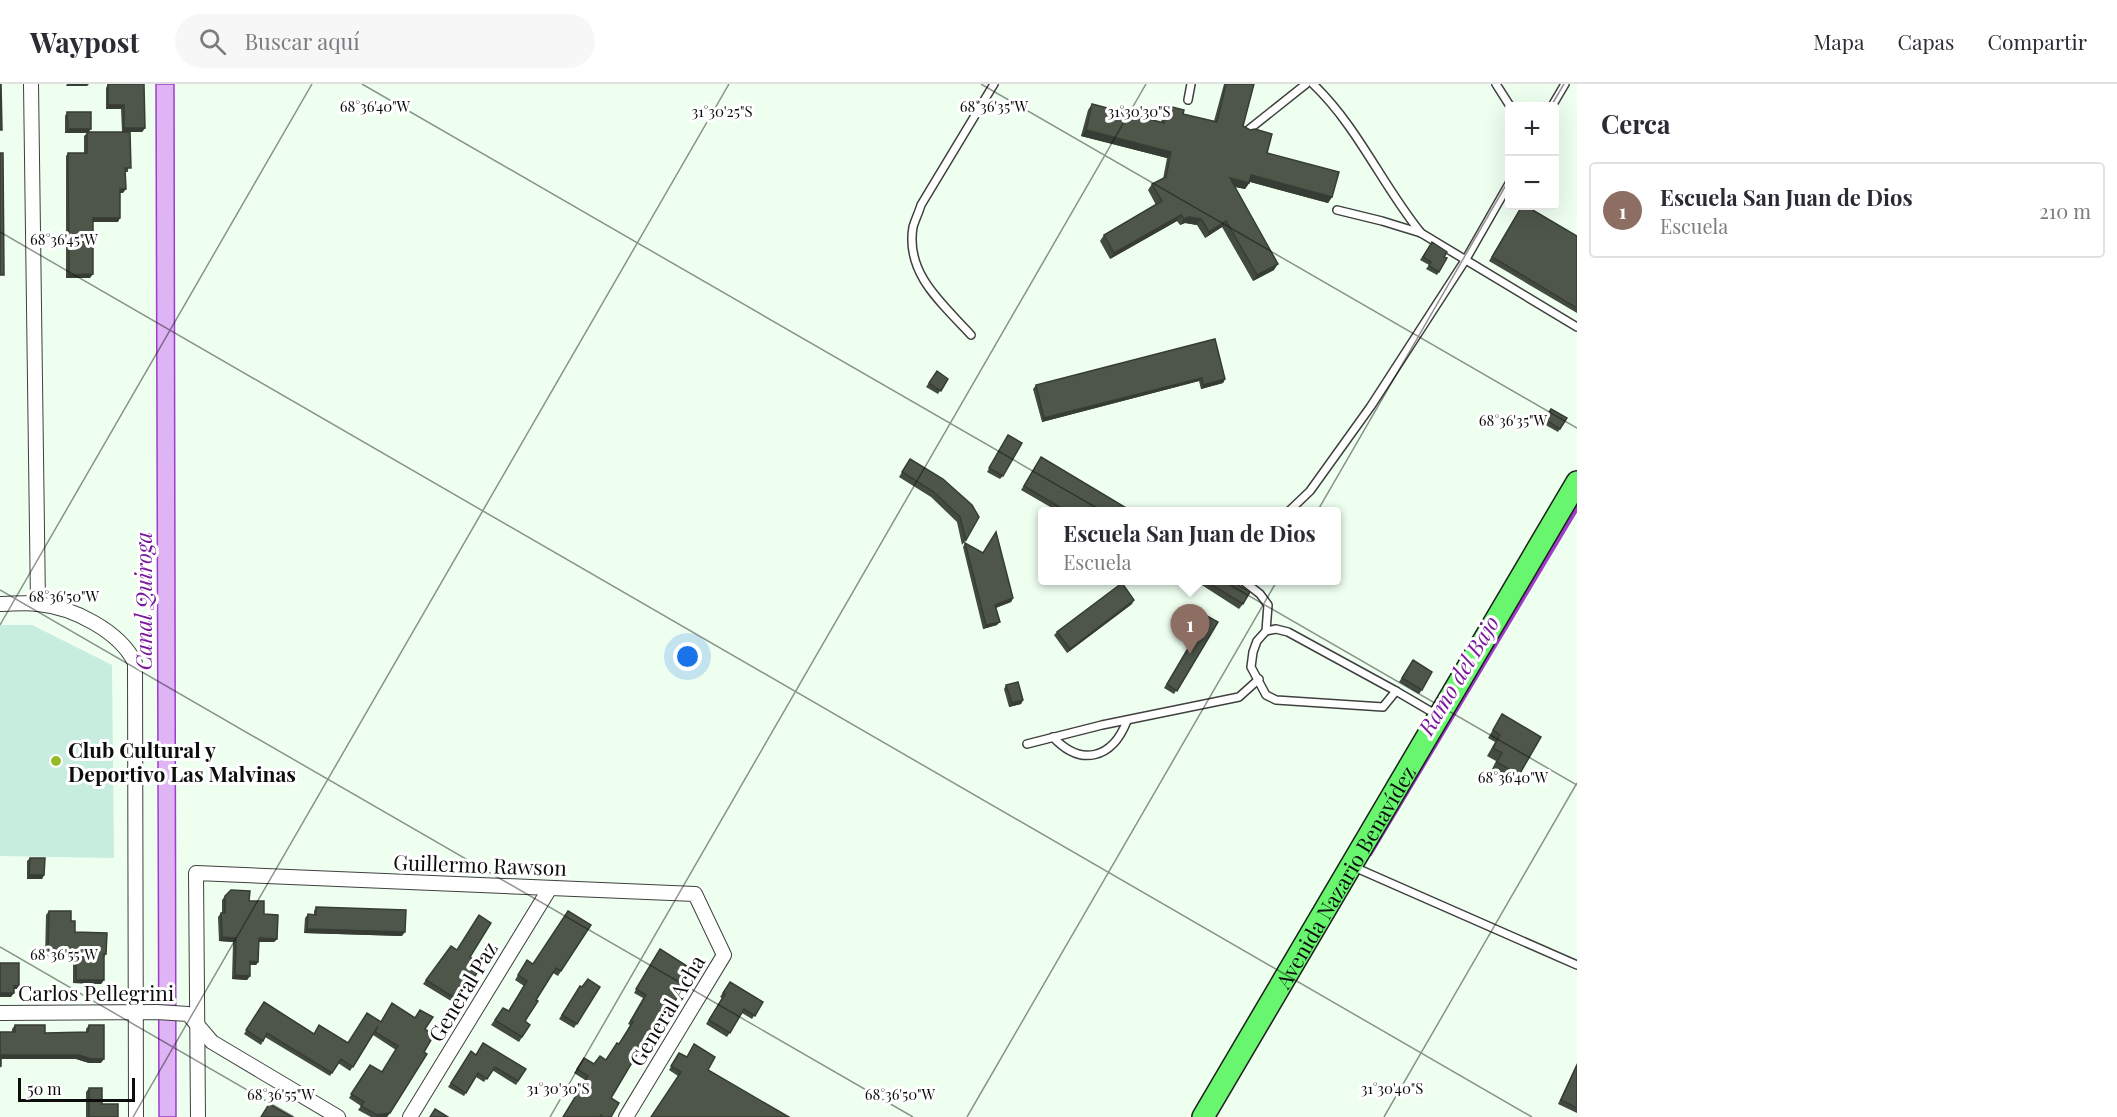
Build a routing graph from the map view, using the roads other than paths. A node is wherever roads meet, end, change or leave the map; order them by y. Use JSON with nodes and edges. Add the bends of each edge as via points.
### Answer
{"nodes":[{"id":1,"x":31,"y":84,"type":"edge"},
{"id":2,"x":994,"y":84,"type":"edge"},
{"id":3,"x":1191,"y":84,"type":"edge"},
{"id":4,"x":1306,"y":84,"type":"edge"},
{"id":5,"x":1313,"y":84,"type":"edge"},
{"id":6,"x":1496,"y":84,"type":"edge"},
{"id":7,"x":1565,"y":84,"type":"edge"},
{"id":8,"x":1188,"y":100,"type":"dead end"},
{"id":9,"x":1507,"y":102,"type":"edge"},
{"id":10,"x":1554,"y":102,"type":"edge"},
{"id":11,"x":1247,"y":130,"type":"edge"},
{"id":12,"x":1505,"y":189,"type":"edge"},
{"id":13,"x":1337,"y":210,"type":"dead end"},
{"id":14,"x":1420,"y":233,"type":"junction"},
{"id":15,"x":1466,"y":259,"type":"junction"},
{"id":16,"x":1577,"y":327,"type":"edge"},
{"id":17,"x":971,"y":335,"type":"dead end"},
{"id":18,"x":1577,"y":482,"type":"edge"},
{"id":19,"x":1293,"y":507,"type":"edge"},
{"id":20,"x":1248,"y":585,"type":"edge"},
{"id":21,"x":0,"y":604,"type":"edge"},
{"id":22,"x":38,"y":604,"type":"junction"},
{"id":23,"x":1266,"y":631,"type":"junction"},
{"id":24,"x":1259,"y":679,"type":"junction"},
{"id":25,"x":1396,"y":692,"type":"junction"},
{"id":26,"x":1439,"y":717,"type":"junction"},
{"id":27,"x":1127,"y":722,"type":"junction"},
{"id":28,"x":1053,"y":737,"type":"junction"},
{"id":29,"x":1027,"y":744,"type":"dead end"},
{"id":30,"x":1351,"y":865,"type":"junction"},
{"id":31,"x":550,"y":888,"type":"junction"},
{"id":32,"x":724,"y":955,"type":"joint"},
{"id":33,"x":1577,"y":965,"type":"edge"},
{"id":34,"x":136,"y":1012,"type":"junction"},
{"id":35,"x":0,"y":1013,"type":"edge"},
{"id":36,"x":198,"y":1025,"type":"junction"},
{"id":37,"x":136,"y":1117,"type":"edge"},
{"id":38,"x":198,"y":1117,"type":"edge"},
{"id":39,"x":338,"y":1117,"type":"edge"},
{"id":40,"x":410,"y":1117,"type":"edge"},
{"id":41,"x":626,"y":1117,"type":"edge"},
{"id":42,"x":1203,"y":1117,"type":"edge"}],
"edges":[{"from":1,"to":22,"type":"street"},
{"from":2,"to":17,"type":"lane","via":[[921,205],[913,226],[912,246],[925,284]]},
{"from":3,"to":8,"type":"lane"},
{"from":4,"to":11,"type":"lane"},
{"from":5,"to":14,"type":"lane","via":[[1367,152]]},
{"from":6,"to":9,"type":"lane"},
{"from":7,"to":10,"type":"lane"},
{"from":12,"to":15,"type":"lane"},
{"from":13,"to":14,"type":"lane"},
{"from":14,"to":15,"type":"lane"},
{"from":15,"to":16,"type":"lane"},
{"from":15,"to":19,"type":"lane","via":[[1365,415],[1310,491]]},
{"from":18,"to":26,"type":"main road","name":"Avenida Nazario Benavídez"},
{"from":20,"to":23,"type":"lane","via":[[1268,605]]},
{"from":21,"to":22,"type":"street"},
{"from":22,"to":34,"type":"street","via":[[73,614],[111,634],[135,663]]},
{"from":23,"to":24,"type":"lane","via":[[1253,652],[1251,667]]},
{"from":23,"to":25,"type":"lane","via":[[1288,632]]},
{"from":24,"to":25,"type":"lane","via":[[1266,695],[1276,700],[1383,707]]},
{"from":24,"to":27,"type":"lane","via":[[1239,697]]},
{"from":25,"to":26,"type":"lane"},
{"from":26,"to":30,"type":"main road","name":"Avenida Nazario Benavídez"},
{"from":27,"to":28,"type":"lane"},
{"from":27,"to":28,"type":"lane","via":[[1121,737],[1095,755],[1079,755],[1064,749]]},
{"from":28,"to":29,"type":"lane"},
{"from":30,"to":33,"type":"lane"},
{"from":30,"to":42,"type":"main road","name":"Avenida Nazario Benavídez"},
{"from":31,"to":32,"type":"street","name":"Guillermo Rawson","via":[[695,894]]},
{"from":31,"to":36,"type":"street","name":"Guillermo Rawson","via":[[196,873]]},
{"from":31,"to":40,"type":"street","name":"General Paz"},
{"from":32,"to":41,"type":"street","name":"General Acha"},
{"from":34,"to":35,"type":"street","name":"Carlos Pellegrini"},
{"from":34,"to":36,"type":"street","name":"Carlos Pellegrini","via":[[188,1014]]},
{"from":34,"to":37,"type":"street"},
{"from":36,"to":38,"type":"street"},
{"from":36,"to":39,"type":"street","name":"Carlos Pellegrini","via":[[212,1042]]}]}
